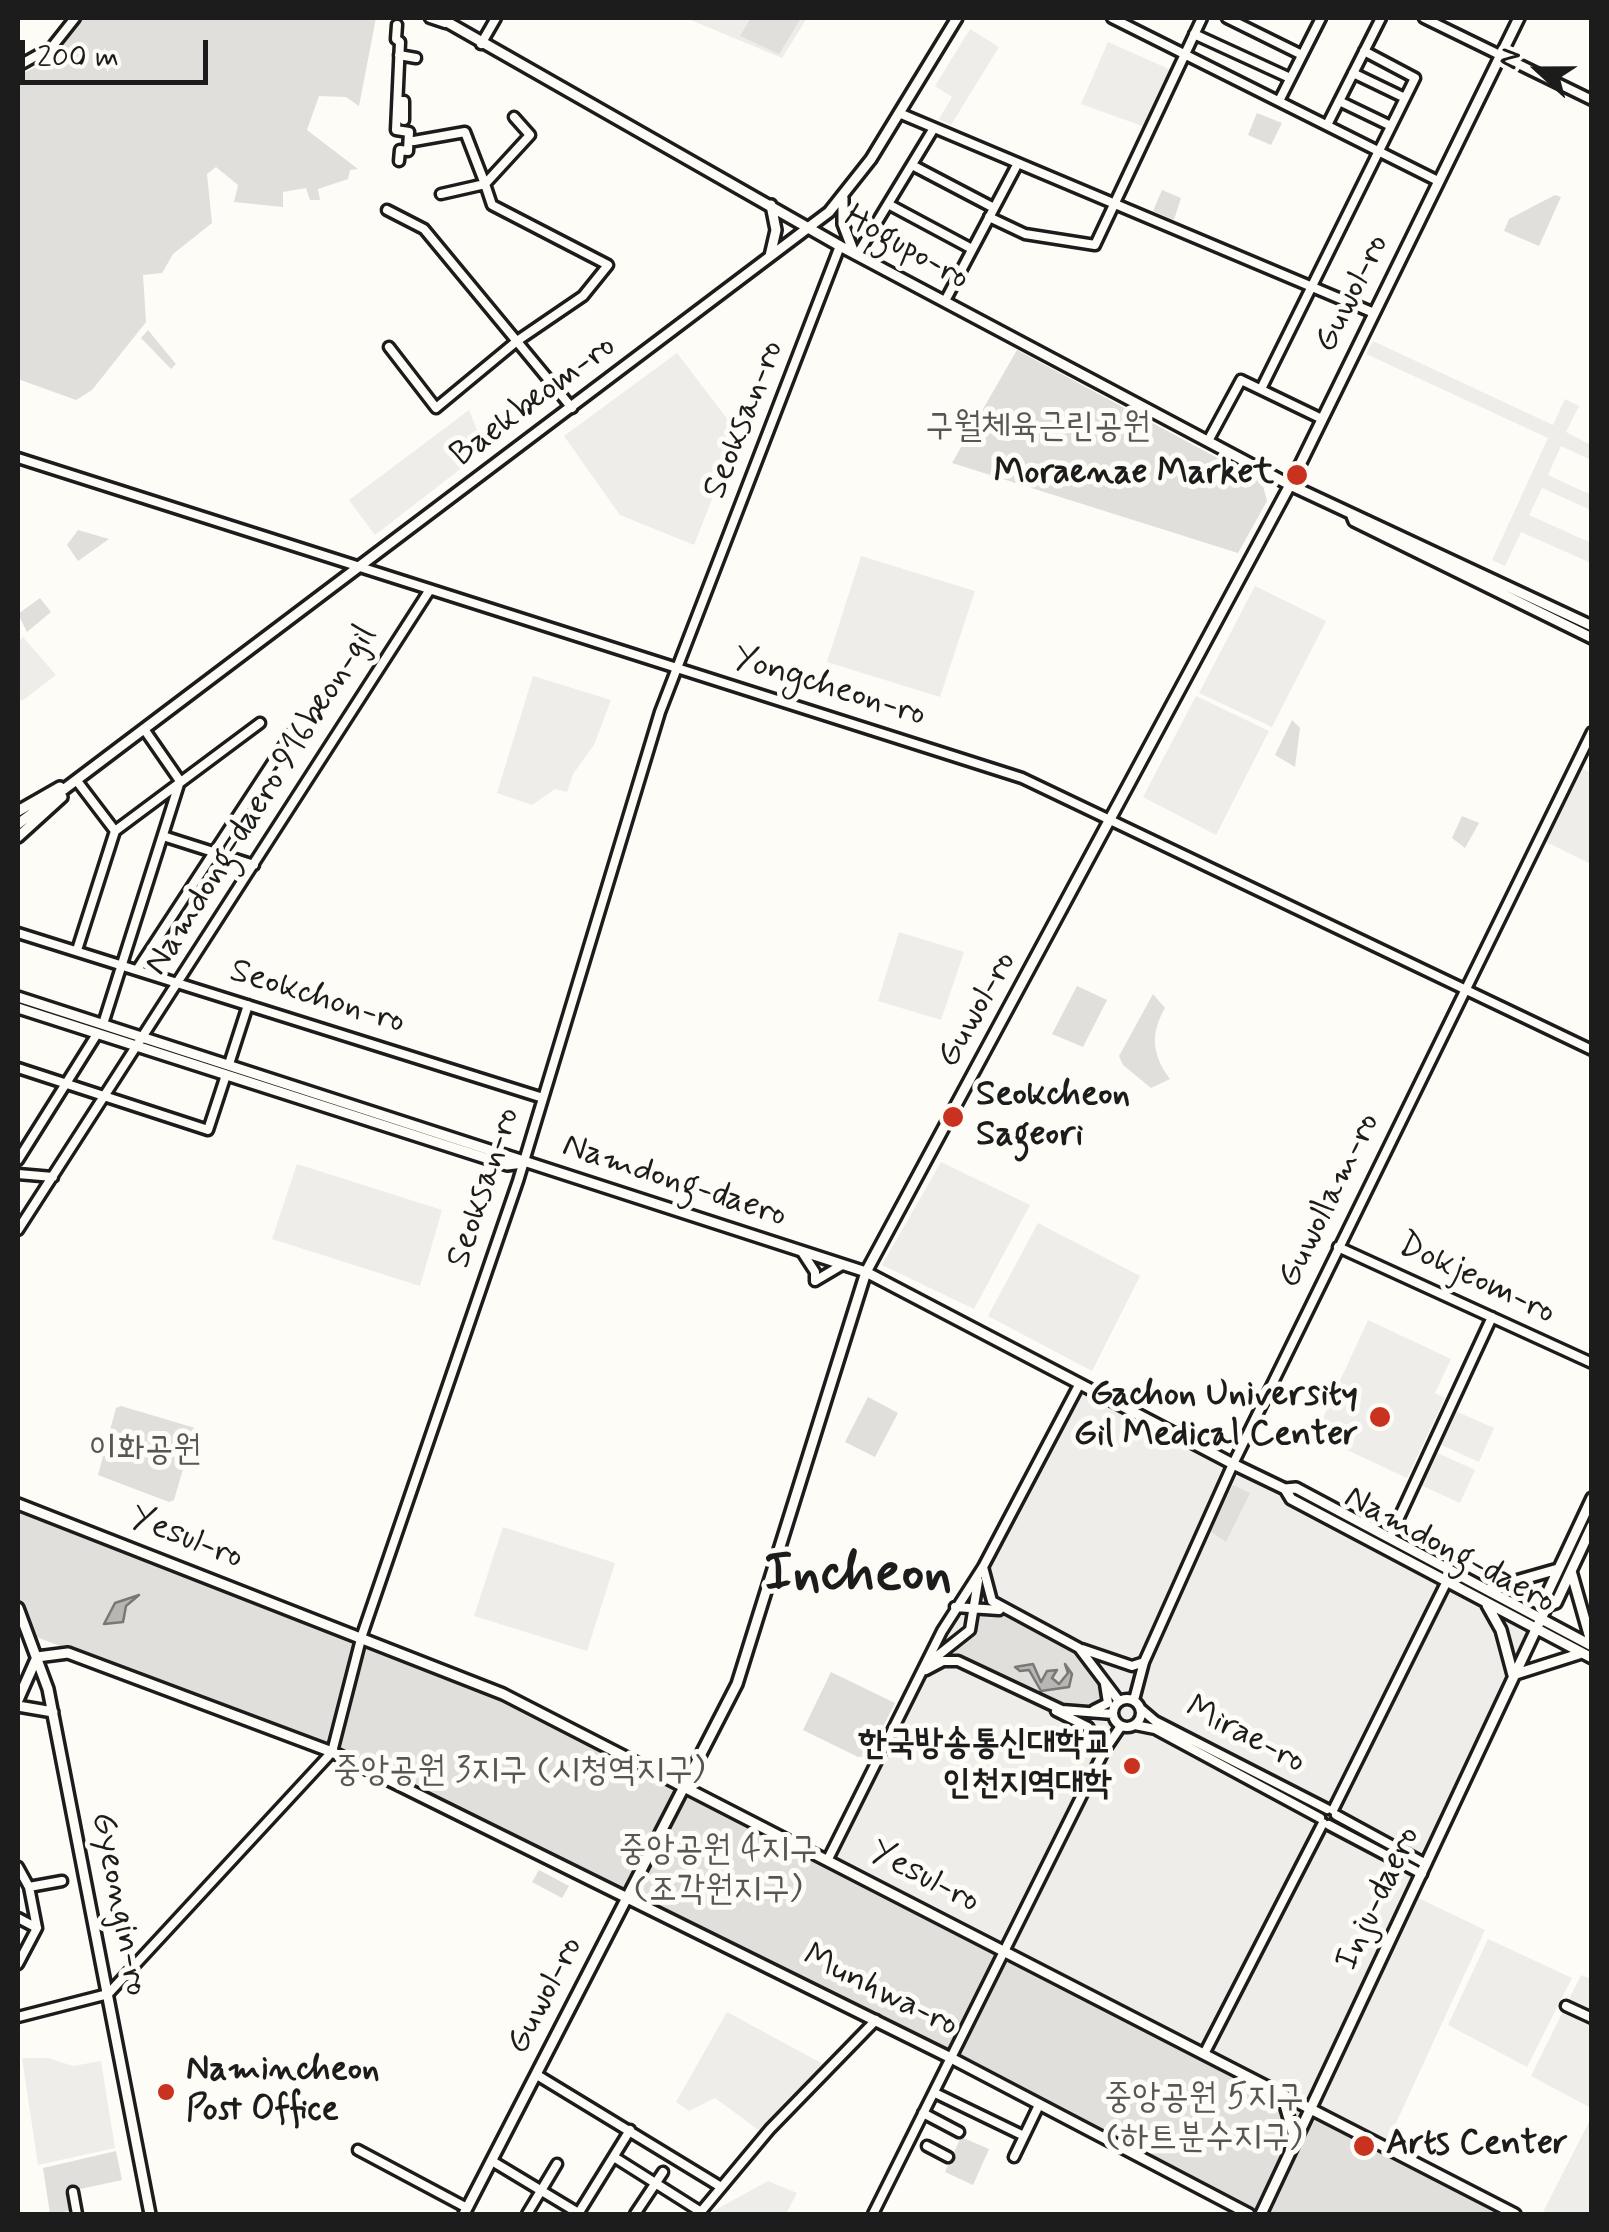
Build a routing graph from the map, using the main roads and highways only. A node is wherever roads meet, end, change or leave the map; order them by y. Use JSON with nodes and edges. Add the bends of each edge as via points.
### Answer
{"nodes":[{"id":1,"x":957,"y":18,"type":"edge"},
{"id":2,"x":1519,"y":18,"type":"edge"},
{"id":3,"x":442,"y":20,"type":"edge"},
{"id":4,"x":843,"y":194,"type":"junction"},
{"id":5,"x":771,"y":206,"type":"junction"},
{"id":6,"x":810,"y":228,"type":"junction"},
{"id":7,"x":855,"y":254,"type":"junction"},
{"id":8,"x":770,"y":258,"type":"junction"},
{"id":9,"x":1290,"y":484,"type":"junction"},
{"id":10,"x":1352,"y":516,"type":"junction"},
{"id":11,"x":1592,"y":626,"type":"edge"},
{"id":12,"x":1592,"y":638,"type":"edge"},
{"id":13,"x":81,"y":778,"type":"junction"},
{"id":14,"x":22,"y":814,"type":"edge"},
{"id":15,"x":18,"y":824,"type":"edge"},
{"id":16,"x":18,"y":837,"type":"edge"},
{"id":17,"x":18,"y":997,"type":"edge"},
{"id":18,"x":18,"y":1008,"type":"edge"},
{"id":19,"x":142,"y":1042,"type":"junction"},
{"id":20,"x":866,"y":1272,"type":"junction"},
{"id":21,"x":1285,"y":1489,"type":"junction"},
{"id":22,"x":1592,"y":1498,"type":"edge"},
{"id":23,"x":18,"y":1504,"type":"edge"},
{"id":24,"x":1592,"y":1526,"type":"edge"},
{"id":25,"x":1558,"y":1569,"type":"junction"},
{"id":26,"x":1571,"y":1570,"type":"junction"},
{"id":27,"x":1450,"y":1575,"type":"junction"},
{"id":28,"x":1485,"y":1594,"type":"junction"},
{"id":29,"x":1547,"y":1606,"type":"junction"},
{"id":30,"x":18,"y":1608,"type":"edge"},
{"id":31,"x":1539,"y":1624,"type":"junction"},
{"id":32,"x":1592,"y":1646,"type":"edge"},
{"id":33,"x":1587,"y":1656,"type":"edge"},
{"id":34,"x":37,"y":1657,"type":"junction"},
{"id":35,"x":1513,"y":1675,"type":"junction"},
{"id":36,"x":18,"y":1703,"type":"edge"},
{"id":37,"x":53,"y":1712,"type":"junction"},
{"id":38,"x":686,"y":1786,"type":"junction"},
{"id":39,"x":628,"y":1898,"type":"junction"},
{"id":40,"x":1282,"y":2094,"type":"junction"},
{"id":41,"x":1310,"y":2109,"type":"junction"},
{"id":42,"x":1295,"y":2141,"type":"junction"},
{"id":43,"x":466,"y":2212,"type":"edge"},
{"id":44,"x":150,"y":2214,"type":"edge"},
{"id":45,"x":1250,"y":2214,"type":"edge"},
{"id":46,"x":1261,"y":2214,"type":"edge"},
{"id":47,"x":1515,"y":2214,"type":"edge"}],
"edges":[{"from":1,"to":4,"type":"main road","name":"Baekbeom-ro"},
{"from":2,"to":9,"type":"main road","name":"Guwol-ro"},
{"from":3,"to":5,"type":"main road","name":"Hogupo-ro"},
{"from":4,"to":6,"type":"main road","name":"Baekbeom-ro"},
{"from":4,"to":7,"type":"main road"},
{"from":5,"to":6,"type":"main road","name":"Hogupo-ro"},
{"from":5,"to":8,"type":"main road","via":[[776,230]]},
{"from":6,"to":7,"type":"main road","name":"Hogupo-ro"},
{"from":6,"to":8,"type":"main road","name":"Baekbeom-ro"},
{"from":7,"to":9,"type":"main road","name":"Hogupo-ro"},
{"from":8,"to":13,"type":"main road","name":"Baekbeom-ro"},
{"from":9,"to":10,"type":"main road","name":"Hogupo-ro"},
{"from":9,"to":20,"type":"main road","name":"Guwol-ro"},
{"from":10,"to":11,"type":"main road","name":"Hogupo-ro"},
{"from":10,"to":12,"type":"main road","name":"Hogupo-ro"},
{"from":13,"to":14,"type":"main road","name":"Baekbeom-ro"},
{"from":13,"to":16,"type":"main road","name":"Baekbeom-ro"},
{"from":14,"to":15,"type":"main road","name":"Baekbeom-ro"},
{"from":17,"to":19,"type":"main road"},
{"from":18,"to":19,"type":"main road"},
{"from":19,"to":20,"type":"main road","name":"Namdong-daero","via":[[506,1165],[524,1163]]},
{"from":20,"to":21,"type":"main road","name":"Namdong-daero"},
{"from":20,"to":38,"type":"main road","name":"Guwol-ro","via":[[742,1671]]},
{"from":21,"to":27,"type":"main road","name":"Namdong-daero","via":[[1291,1499]]},
{"from":21,"to":27,"type":"main road","name":"Namdong-daero","via":[[1296,1488]]},
{"from":22,"to":25,"type":"main road","name":"Inju-daero"},
{"from":23,"to":38,"type":"main road","name":"Yesul-ro","via":[[503,1694]]},
{"from":24,"to":26,"type":"main road","name":"Inju-daero"},
{"from":25,"to":28,"type":"main road"},
{"from":25,"to":29,"type":"main road","name":"Inju-daero"},
{"from":26,"to":29,"type":"main road","name":"Inju-daero","via":[[1556,1603]]},
{"from":26,"to":32,"type":"main road"},
{"from":27,"to":28,"type":"main road","name":"Namdong-daero"},
{"from":28,"to":31,"type":"main road","name":"Namdong-daero"},
{"from":28,"to":35,"type":"main road"},
{"from":29,"to":31,"type":"main road","name":"Inju-daero"},
{"from":30,"to":34,"type":"main road","name":"Gyeongin-ro"},
{"from":31,"to":32,"type":"main road","name":"Namdong-daero"},
{"from":31,"to":33,"type":"main road","name":"Namdong-daero"},
{"from":31,"to":35,"type":"main road","name":"Inju-daero"},
{"from":33,"to":35,"type":"main road"},
{"from":34,"to":36,"type":"main road"},
{"from":34,"to":37,"type":"main road","name":"Gyeongin-ro"},
{"from":34,"to":39,"type":"main road","name":"Munhwa-ro","via":[[68,1652],[332,1752]]},
{"from":35,"to":41,"type":"main road","name":"Inju-daero"},
{"from":36,"to":37,"type":"main road"},
{"from":37,"to":44,"type":"main road","name":"Gyeongin-ro"},
{"from":38,"to":39,"type":"main road","name":"Guwol-ro"},
{"from":38,"to":40,"type":"main road","name":"Yesul-ro"},
{"from":39,"to":43,"type":"main road","name":"Guwol-ro"},
{"from":39,"to":45,"type":"main road","name":"Munhwa-ro"},
{"from":40,"to":41,"type":"main road","name":"Yesul-ro"},
{"from":40,"to":42,"type":"main road"},
{"from":41,"to":42,"type":"main road","name":"Inju-daero"},
{"from":41,"to":47,"type":"main road","name":"Yesul-ro"},
{"from":42,"to":46,"type":"main road","name":"Inju-daero"}]}
